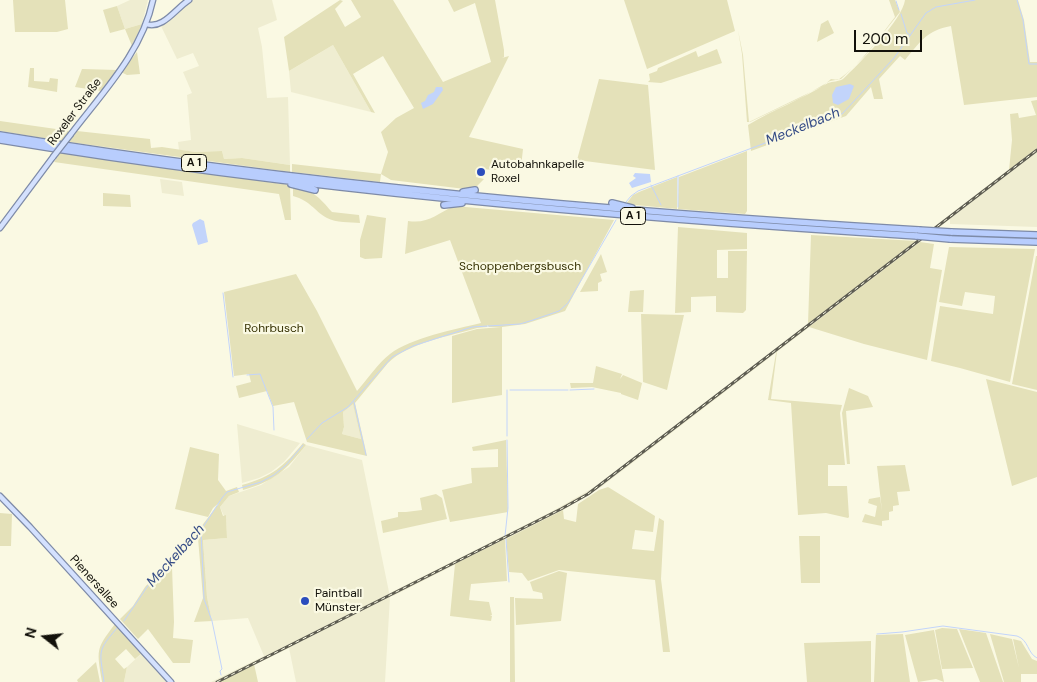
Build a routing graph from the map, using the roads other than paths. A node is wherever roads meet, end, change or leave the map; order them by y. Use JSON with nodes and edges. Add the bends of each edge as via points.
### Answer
{"nodes":[{"id":1,"x":153,"y":0,"type":"edge"},
{"id":2,"x":189,"y":0,"type":"edge"},
{"id":3,"x":146,"y":24,"type":"junction"},
{"id":4,"x":0,"y":135,"type":"edge"},
{"id":5,"x":0,"y":140,"type":"edge"},
{"id":6,"x":272,"y":179,"type":"junction"},
{"id":7,"x":315,"y":190,"type":"dead end"},
{"id":8,"x":476,"y":190,"type":"dead end"},
{"id":9,"x":442,"y":193,"type":"junction"},
{"id":10,"x":483,"y":202,"type":"junction"},
{"id":11,"x":612,"y":203,"type":"dead end"},
{"id":12,"x":444,"y":205,"type":"dead end"},
{"id":13,"x":648,"y":212,"type":"junction"},
{"id":14,"x":727,"y":221,"type":"junction"},
{"id":15,"x":0,"y":228,"type":"edge"},
{"id":16,"x":951,"y":235,"type":"junction"},
{"id":17,"x":1037,"y":235,"type":"edge"},
{"id":18,"x":1037,"y":242,"type":"edge"},
{"id":19,"x":0,"y":496,"type":"edge"},
{"id":20,"x":171,"y":682,"type":"edge"}],
"edges":[{"from":1,"to":3,"type":"main road","name":"Roxeler Straße"},
{"from":2,"to":3,"type":"main road","via":[[160,24]]},
{"from":3,"to":15,"type":"main road","name":"Roxeler Straße","bridge":true,"via":[[132,54]]},
{"from":4,"to":9,"type":"highway","number":"A 1","via":[[217,166]]},
{"from":5,"to":6,"type":"highway","number":"A 1"},
{"from":6,"to":7,"type":"highway"},
{"from":6,"to":10,"type":"highway","number":"A 1"},
{"from":8,"to":9,"type":"highway"},
{"from":9,"to":13,"type":"highway","number":"A 1"},
{"from":10,"to":12,"type":"highway"},
{"from":10,"to":14,"type":"highway","number":"A 1"},
{"from":11,"to":13,"type":"highway"},
{"from":13,"to":14,"type":"highway","number":"A 1"},
{"from":14,"to":16,"type":"highway","number":"A 1","bridge":true},
{"from":16,"to":17,"type":"highway","number":"A 1"},
{"from":16,"to":18,"type":"highway","number":"A 1"},
{"from":19,"to":20,"type":"main road","name":"Pienersallee"}]}
